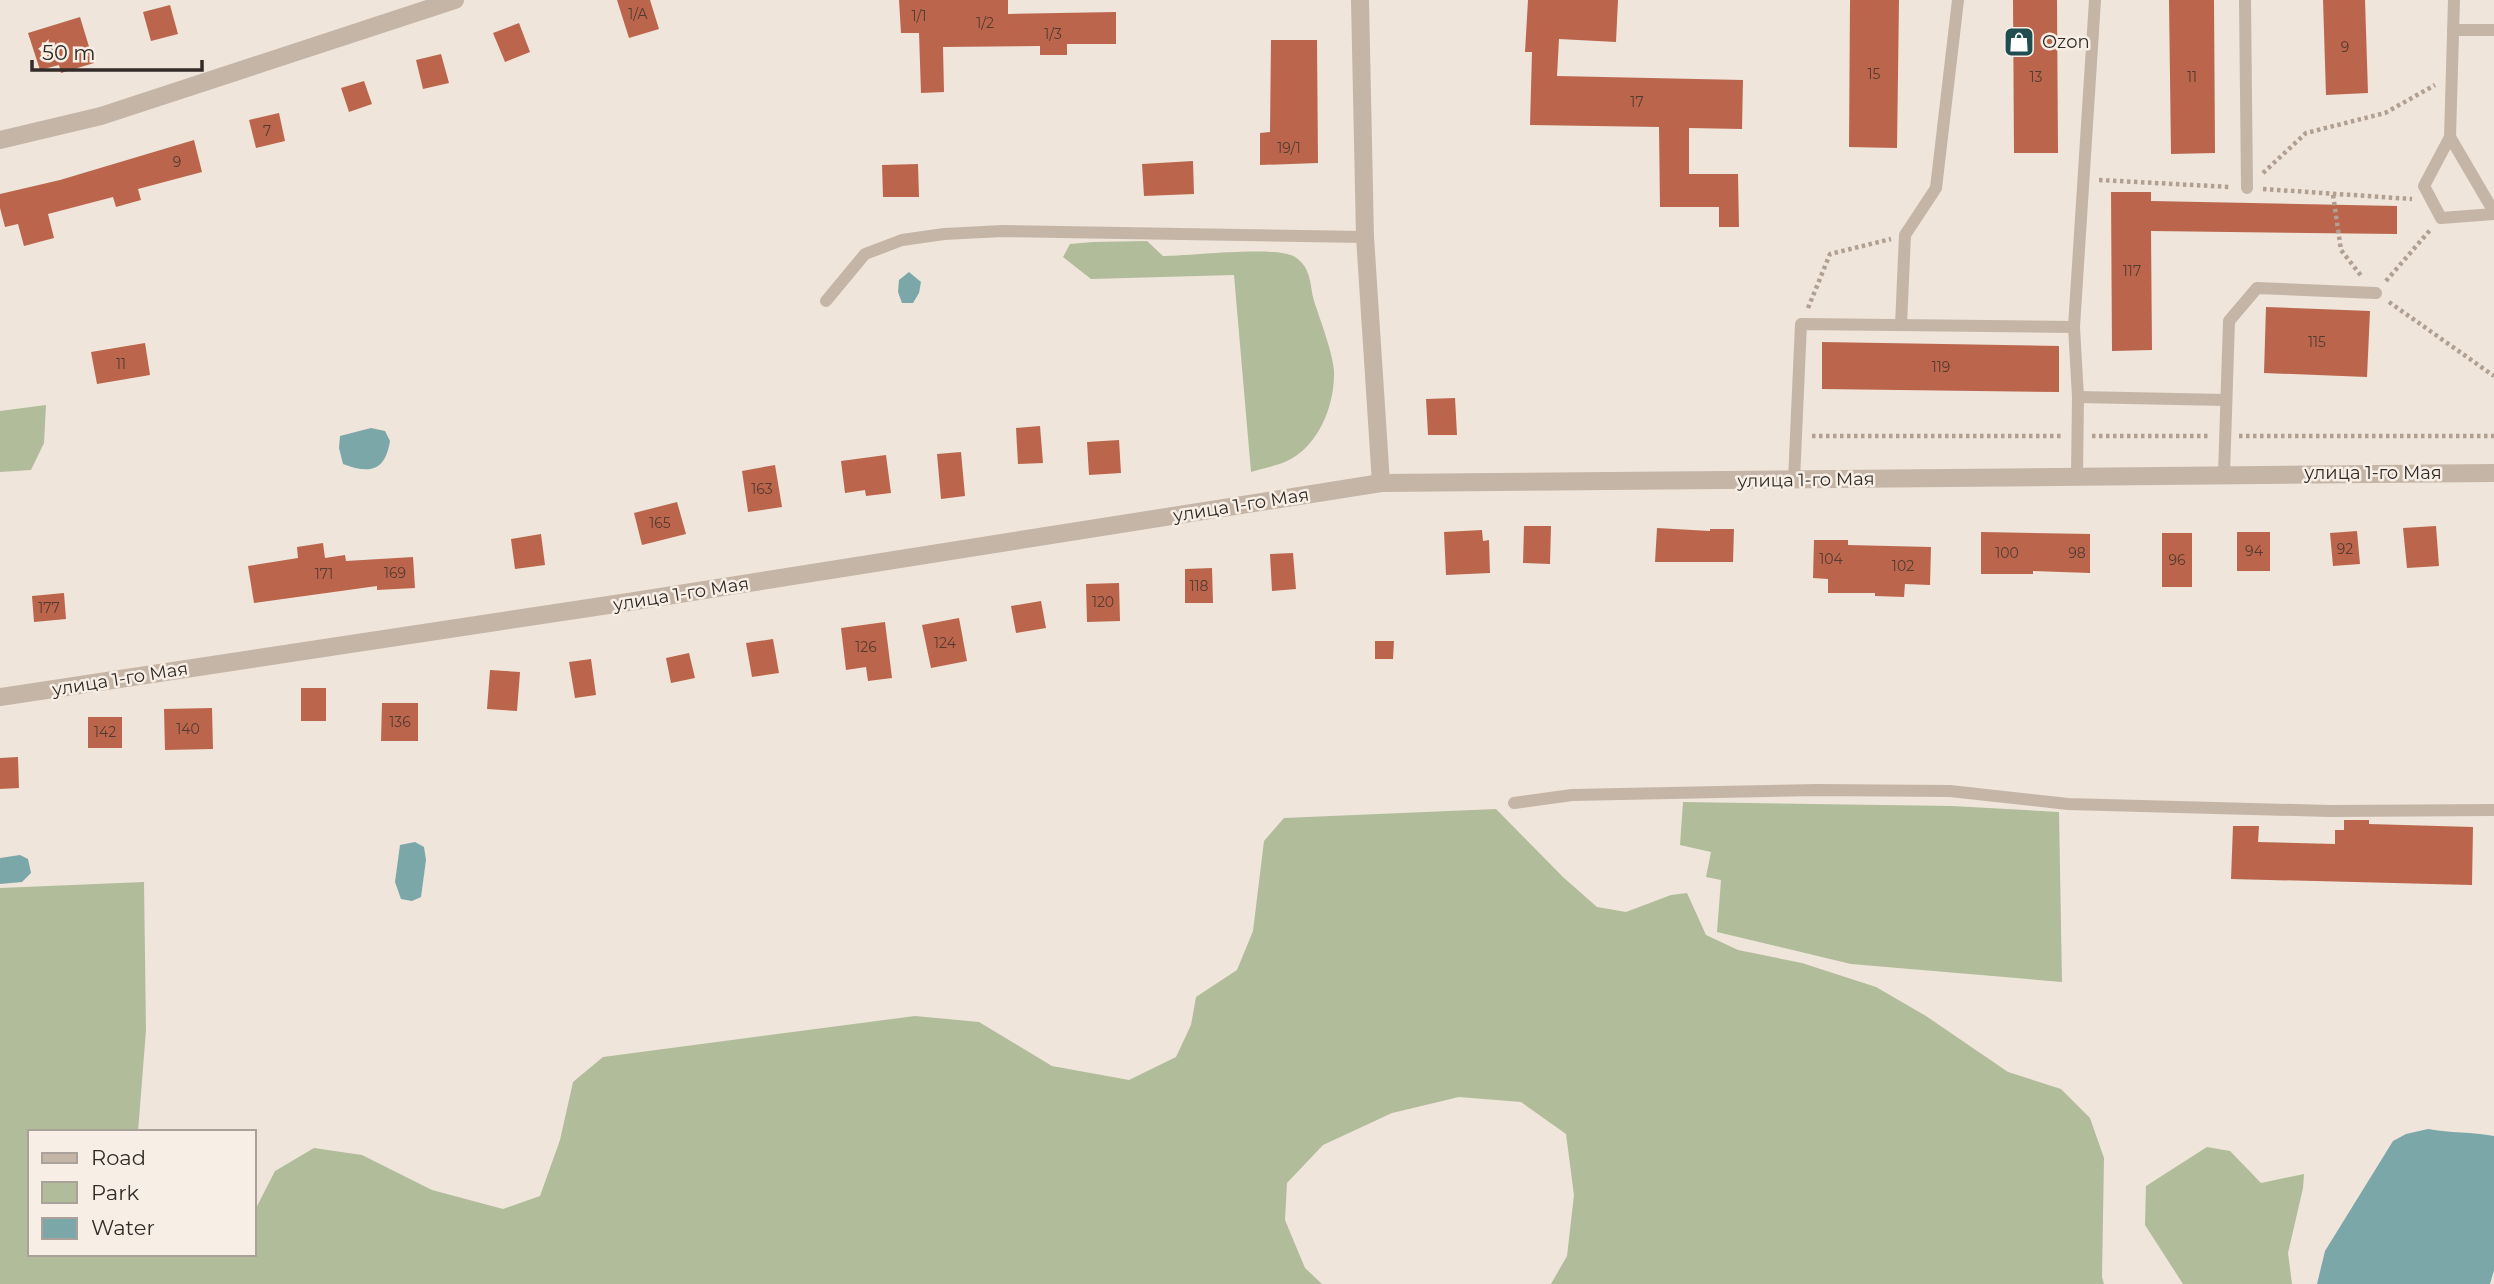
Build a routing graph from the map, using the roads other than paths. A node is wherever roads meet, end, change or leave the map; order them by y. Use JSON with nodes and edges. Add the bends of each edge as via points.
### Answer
{"nodes":[{"id":1,"x":455,"y":0,"type":"edge"},
{"id":2,"x":1360,"y":0,"type":"edge"},
{"id":3,"x":1958,"y":0,"type":"edge"},
{"id":4,"x":2095,"y":0,"type":"edge"},
{"id":5,"x":2245,"y":0,"type":"edge"},
{"id":6,"x":2454,"y":0,"type":"edge"},
{"id":7,"x":2453,"y":30,"type":"junction"},
{"id":8,"x":2494,"y":30,"type":"edge"},
{"id":9,"x":2450,"y":137,"type":"junction"},
{"id":10,"x":0,"y":141,"type":"edge"},
{"id":11,"x":2247,"y":188,"type":"road end"},
{"id":12,"x":2494,"y":213,"type":"edge"},
{"id":13,"x":1365,"y":237,"type":"junction"},
{"id":14,"x":2376,"y":293,"type":"road end"},
{"id":15,"x":826,"y":301,"type":"dead end"},
{"id":16,"x":1901,"y":326,"type":"junction"},
{"id":17,"x":2074,"y":327,"type":"junction"},
{"id":18,"x":2078,"y":397,"type":"junction"},
{"id":19,"x":2226,"y":400,"type":"junction"},
{"id":20,"x":2494,"y":473,"type":"edge"},
{"id":21,"x":2224,"y":474,"type":"junction"},
{"id":22,"x":2077,"y":475,"type":"junction"},
{"id":23,"x":1794,"y":480,"type":"junction"},
{"id":24,"x":1381,"y":482,"type":"junction"},
{"id":25,"x":0,"y":697,"type":"edge"},
{"id":26,"x":1514,"y":803,"type":"dead end"},
{"id":27,"x":2494,"y":810,"type":"edge"}],
"edges":[{"from":1,"to":10,"type":"street","via":[[101,116]]},
{"from":2,"to":13,"type":"street"},
{"from":3,"to":16,"type":"lane","via":[[1936,188],[1905,235]]},
{"from":4,"to":17,"type":"lane"},
{"from":5,"to":11,"type":"lane"},
{"from":6,"to":7,"type":"lane"},
{"from":7,"to":8,"type":"lane"},
{"from":7,"to":9,"type":"lane"},
{"from":9,"to":12,"type":"lane"},
{"from":9,"to":12,"type":"lane","via":[[2424,186],[2441,218]]},
{"from":13,"to":15,"type":"lane","via":[[944,234],[902,240],[865,254]]},
{"from":13,"to":24,"type":"street"},
{"from":14,"to":19,"type":"lane","via":[[2257,288],[2229,321]]},
{"from":16,"to":17,"type":"lane"},
{"from":16,"to":23,"type":"lane","via":[[1801,324]]},
{"from":17,"to":18,"type":"lane"},
{"from":18,"to":19,"type":"lane"},
{"from":18,"to":22,"type":"lane"},
{"from":19,"to":21,"type":"lane"},
{"from":20,"to":21,"type":"street","name":"улица 1-го Мая"},
{"from":21,"to":22,"type":"street","name":"улица 1-го Мая"},
{"from":22,"to":23,"type":"street","name":"улица 1-го Мая"},
{"from":23,"to":24,"type":"street","name":"улица 1-го Мая"},
{"from":24,"to":25,"type":"street","name":"улица 1-го Мая"},
{"from":26,"to":27,"type":"lane","via":[[1572,796],[1817,790],[1950,791],[2068,804]]}]}
